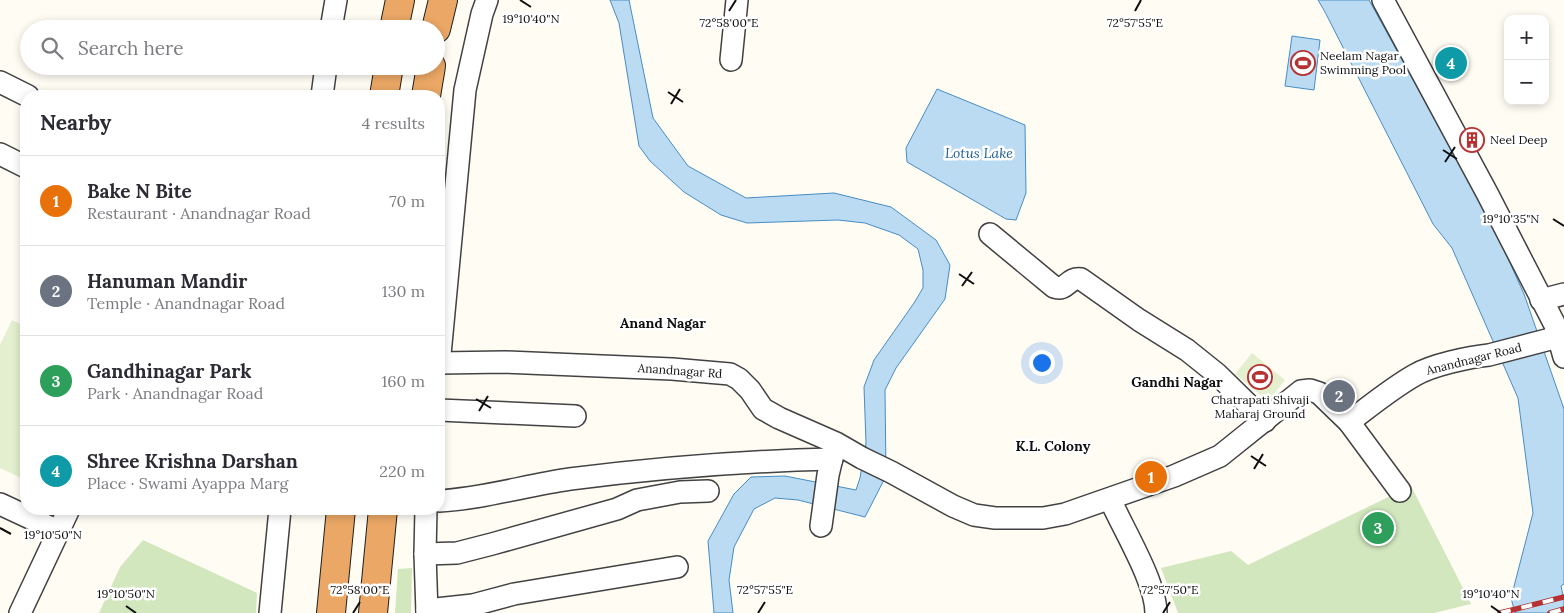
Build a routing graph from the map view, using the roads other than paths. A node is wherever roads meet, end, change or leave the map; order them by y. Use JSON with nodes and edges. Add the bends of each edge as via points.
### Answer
{"nodes":[{"id":1,"x":336,"y":0,"type":"edge"},
{"id":2,"x":400,"y":0,"type":"edge"},
{"id":3,"x":443,"y":0,"type":"edge"},
{"id":4,"x":487,"y":0,"type":"edge"},
{"id":5,"x":737,"y":0,"type":"edge"},
{"id":6,"x":1383,"y":0,"type":"edge"},
{"id":7,"x":333,"y":20,"type":"edge"},
{"id":8,"x":396,"y":20,"type":"edge"},
{"id":9,"x":438,"y":20,"type":"edge"},
{"id":10,"x":731,"y":60,"type":"dead end"},
{"id":11,"x":325,"y":75,"type":"edge"},
{"id":12,"x":388,"y":75,"type":"edge"},
{"id":13,"x":429,"y":75,"type":"edge"},
{"id":14,"x":0,"y":82,"type":"edge"},
{"id":15,"x":323,"y":90,"type":"edge"},
{"id":16,"x":385,"y":90,"type":"edge"},
{"id":17,"x":427,"y":90,"type":"edge"},
{"id":18,"x":20,"y":92,"type":"edge"},
{"id":19,"x":0,"y":96,"type":"edge"},
{"id":20,"x":20,"y":105,"type":"edge"},
{"id":21,"x":0,"y":154,"type":"edge"},
{"id":22,"x":20,"y":164,"type":"edge"},
{"id":23,"x":990,"y":234,"type":"dead end"},
{"id":24,"x":1564,"y":294,"type":"edge"},
{"id":25,"x":1541,"y":300,"type":"junction"},
{"id":26,"x":445,"y":301,"type":"edge"},
{"id":27,"x":1552,"y":339,"type":"edge"},
{"id":28,"x":445,"y":364,"type":"edge"},
{"id":29,"x":445,"y":410,"type":"edge"},
{"id":30,"x":575,"y":416,"type":"dead end"},
{"id":31,"x":1265,"y":421,"type":"junction"},
{"id":32,"x":1348,"y":422,"type":"junction"},
{"id":33,"x":834,"y":451,"type":"junction"},
{"id":34,"x":708,"y":491,"type":"dead end"},
{"id":35,"x":1400,"y":491,"type":"dead end"},
{"id":36,"x":1110,"y":499,"type":"junction"},
{"id":37,"x":445,"y":501,"type":"edge"},
{"id":38,"x":0,"y":504,"type":"edge"},
{"id":39,"x":20,"y":514,"type":"edge"},
{"id":40,"x":23,"y":515,"type":"edge"},
{"id":41,"x":65,"y":515,"type":"edge"},
{"id":42,"x":279,"y":515,"type":"edge"},
{"id":43,"x":340,"y":515,"type":"edge"},
{"id":44,"x":382,"y":515,"type":"edge"},
{"id":45,"x":426,"y":515,"type":"edge"},
{"id":46,"x":821,"y":526,"type":"dead end"},
{"id":47,"x":58,"y":532,"type":"junction"},
{"id":48,"x":425,"y":554,"type":"junction"},
{"id":49,"x":677,"y":567,"type":"dead end"},
{"id":50,"x":427,"y":611,"type":"edge"},
{"id":51,"x":20,"y":613,"type":"edge"},
{"id":52,"x":270,"y":613,"type":"edge"},
{"id":53,"x":331,"y":613,"type":"edge"},
{"id":54,"x":373,"y":613,"type":"edge"},
{"id":55,"x":1156,"y":613,"type":"edge"}],
"edges":[{"from":1,"to":7,"type":"street"},
{"from":2,"to":8,"type":"highway"},
{"from":3,"to":9,"type":"highway"},
{"from":4,"to":26,"type":"street","via":[[465,90]]},
{"from":5,"to":10,"type":"street"},
{"from":6,"to":25,"type":"street"},
{"from":11,"to":15,"type":"street"},
{"from":12,"to":16,"type":"highway"},
{"from":13,"to":17,"type":"highway"},
{"from":14,"to":18,"type":"street"},
{"from":19,"to":20,"type":"street"},
{"from":21,"to":22,"type":"street"},
{"from":23,"to":31,"type":"street","via":[[1054,287],[1062,288],[1072,279],[1081,279],[1187,350],[1218,374]]},
{"from":24,"to":25,"type":"street"},
{"from":25,"to":27,"type":"street"},
{"from":27,"to":32,"type":"street","name":"Anandnagar Road","via":[[1486,345],[1484,356],[1416,374]]},
{"from":28,"to":33,"type":"street","name":"Anandnagar Rd","via":[[505,362],[730,374],[739,378],[763,409]]},
{"from":29,"to":30,"type":"street"},
{"from":31,"to":32,"type":"street","via":[[1301,391],[1310,390],[1320,392]]},
{"from":31,"to":36,"type":"street","via":[[1220,456]]},
{"from":32,"to":35,"type":"street"},
{"from":33,"to":36,"type":"street","name":"Anandnagar Rd","via":[[862,458],[974,515],[1043,518]]},
{"from":33,"to":37,"type":"street","via":[[594,476]]},
{"from":33,"to":46,"type":"street"},
{"from":34,"to":48,"type":"street","via":[[680,492],[637,500],[617,509],[475,549]]},
{"from":36,"to":55,"type":"street","via":[[1145,573]]},
{"from":38,"to":39,"type":"street"},
{"from":40,"to":47,"type":"street"},
{"from":41,"to":47,"type":"street"},
{"from":42,"to":52,"type":"street"},
{"from":43,"to":53,"type":"highway"},
{"from":44,"to":54,"type":"highway"},
{"from":45,"to":48,"type":"street"},
{"from":47,"to":51,"type":"street"},
{"from":48,"to":50,"type":"street"},
{"from":49,"to":50,"type":"street"}]}
